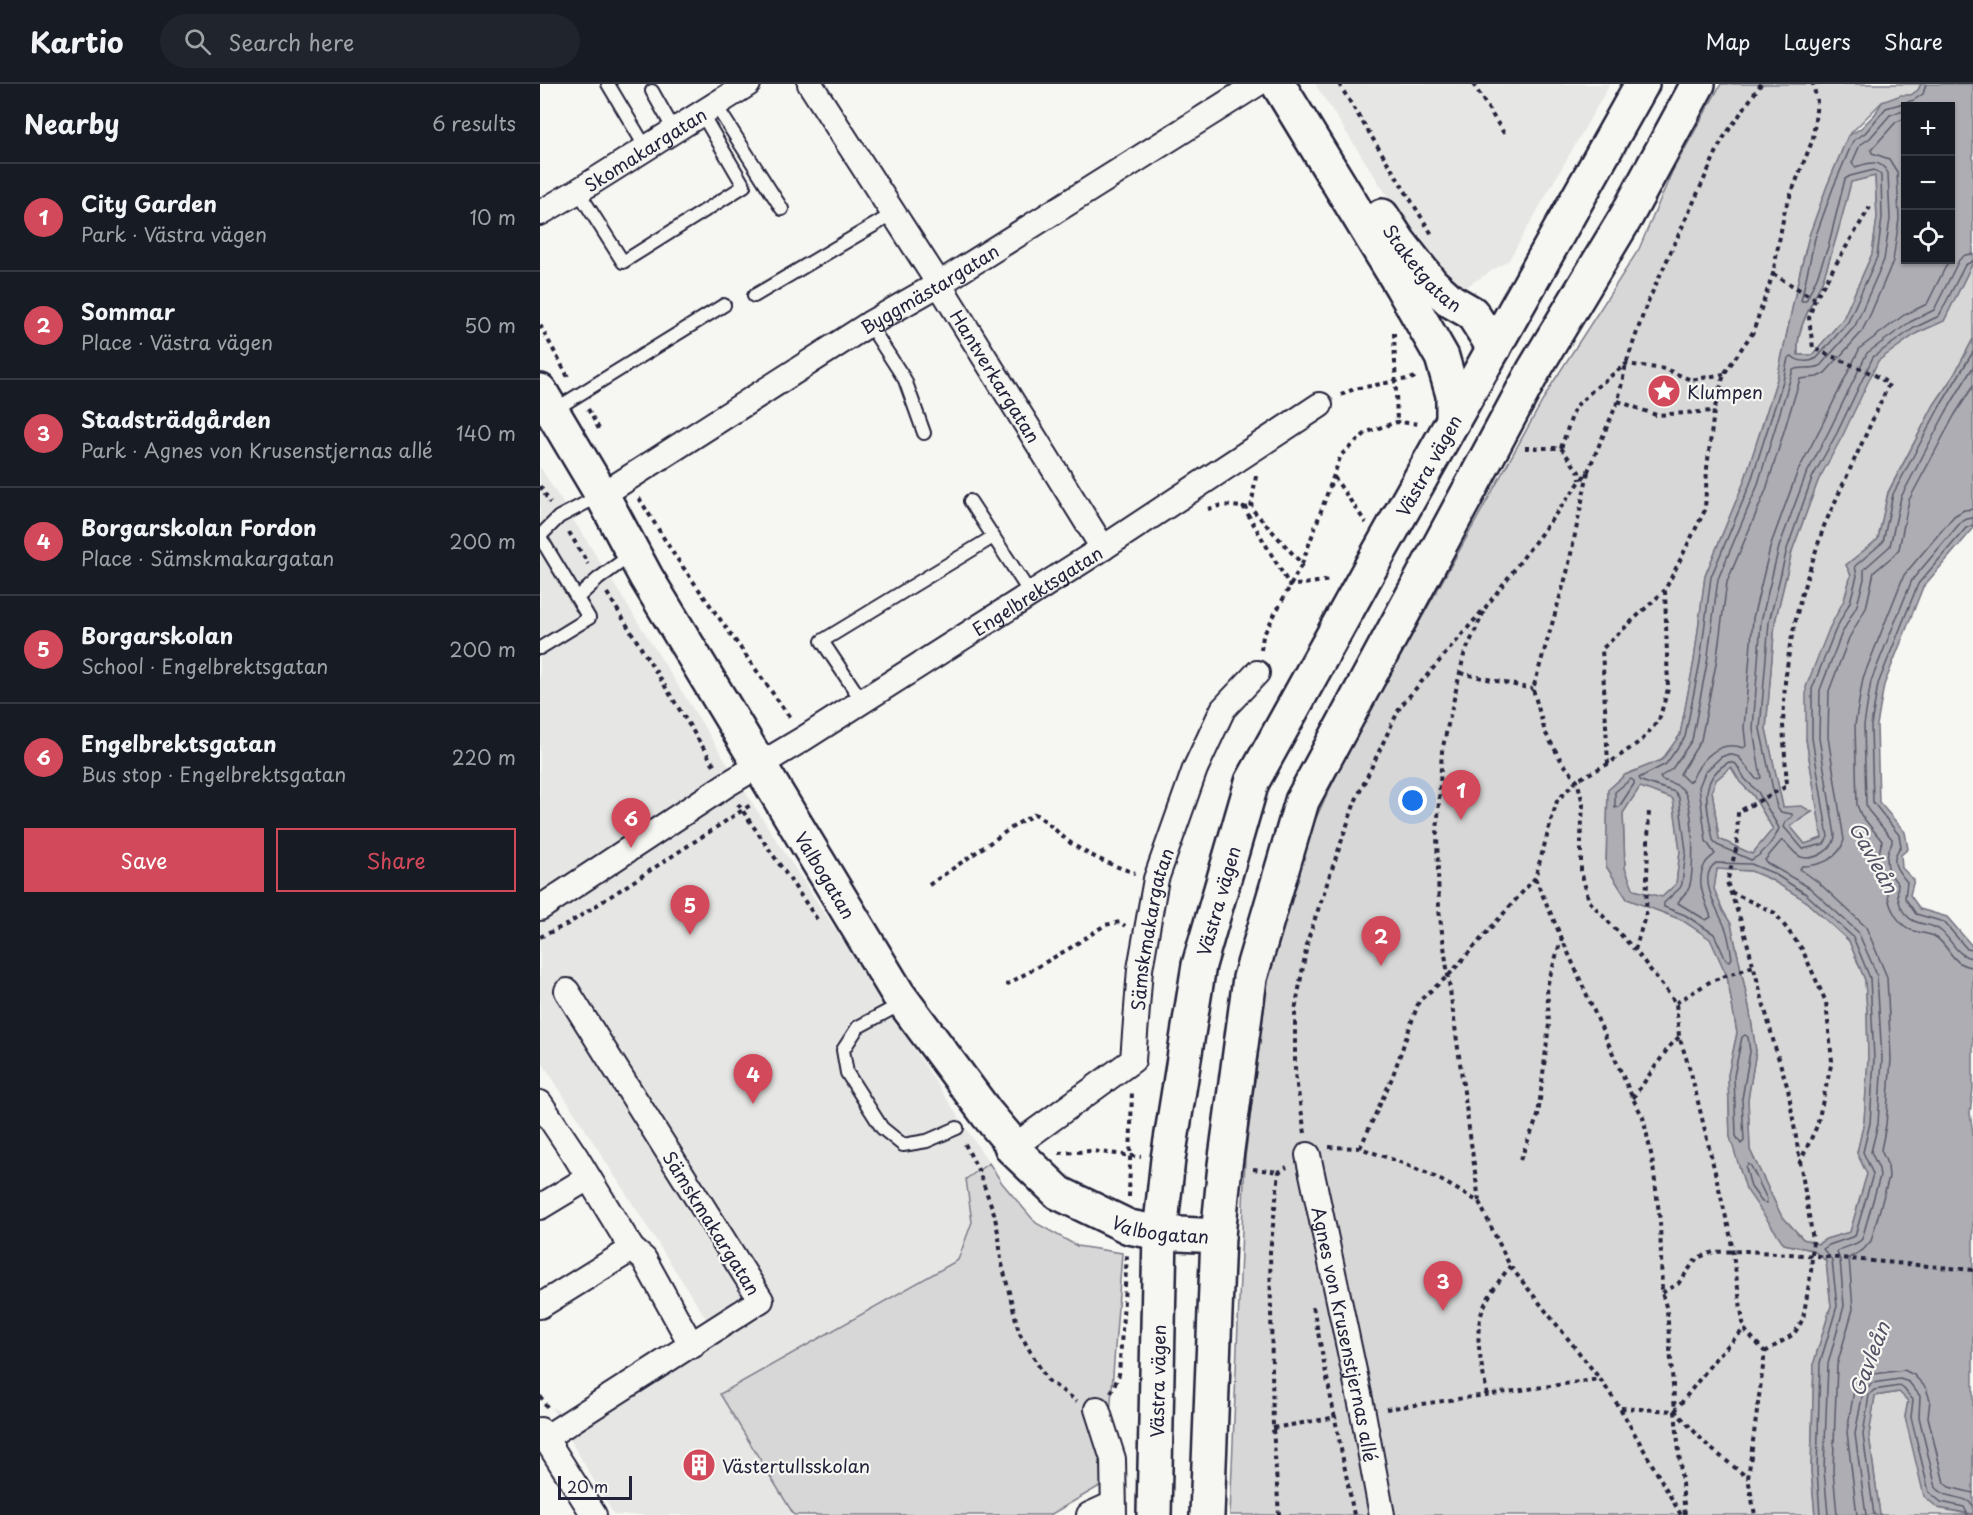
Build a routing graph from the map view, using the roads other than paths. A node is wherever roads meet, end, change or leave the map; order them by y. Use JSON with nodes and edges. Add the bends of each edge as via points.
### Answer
{"nodes":[{"id":1,"x":608,"y":84,"type":"edge"},
{"id":2,"x":748,"y":84,"type":"edge"},
{"id":3,"x":810,"y":84,"type":"edge"},
{"id":4,"x":1257,"y":84,"type":"edge"},
{"id":5,"x":1278,"y":84,"type":"edge"},
{"id":6,"x":1298,"y":84,"type":"edge"},
{"id":7,"x":1642,"y":84,"type":"edge"},
{"id":8,"x":1698,"y":84,"type":"edge"},
{"id":9,"x":652,"y":91,"type":"dead end"},
{"id":10,"x":708,"y":109,"type":"junction"},
{"id":11,"x":674,"y":130,"type":"junction"},
{"id":12,"x":646,"y":148,"type":"junction"},
{"id":13,"x":578,"y":191,"type":"junction"},
{"id":14,"x":782,"y":209,"type":"dead end"},
{"id":15,"x":540,"y":213,"type":"edge"},
{"id":16,"x":893,"y":214,"type":"junction"},
{"id":17,"x":939,"y":284,"type":"junction"},
{"id":18,"x":1402,"y":287,"type":"junction"},
{"id":19,"x":754,"y":296,"type":"dead end"},
{"id":20,"x":724,"y":305,"type":"dead end"},
{"id":21,"x":869,"y":324,"type":"junction"},
{"id":22,"x":1494,"y":348,"type":"junction"},
{"id":23,"x":1534,"y":370,"type":"junction"},
{"id":24,"x":546,"y":401,"type":"edge"},
{"id":25,"x":1320,"y":405,"type":"dead end"},
{"id":26,"x":1438,"y":422,"type":"junction"},
{"id":27,"x":924,"y":433,"type":"dead end"},
{"id":28,"x":615,"y":487,"type":"junction"},
{"id":29,"x":970,"y":501,"type":"dead end"},
{"id":30,"x":540,"y":537,"type":"edge"},
{"id":31,"x":993,"y":537,"type":"junction"},
{"id":32,"x":1103,"y":548,"type":"junction"},
{"id":33,"x":633,"y":553,"type":"junction"},
{"id":34,"x":1030,"y":593,"type":"junction"},
{"id":35,"x":577,"y":598,"type":"junction"},
{"id":36,"x":540,"y":648,"type":"edge"},
{"id":37,"x":1257,"y":673,"type":"road end"},
{"id":38,"x":862,"y":701,"type":"junction"},
{"id":39,"x":768,"y":777,"type":"junction"},
{"id":40,"x":540,"y":908,"type":"edge"},
{"id":41,"x":567,"y":991,"type":"dead end"},
{"id":42,"x":904,"y":1002,"type":"junction"},
{"id":43,"x":540,"y":1103,"type":"edge"},
{"id":44,"x":957,"y":1128,"type":"dead end"},
{"id":45,"x":1020,"y":1155,"type":"junction"},
{"id":46,"x":1308,"y":1155,"type":"road end"},
{"id":47,"x":588,"y":1178,"type":"junction"},
{"id":48,"x":540,"y":1207,"type":"edge"},
{"id":49,"x":1160,"y":1233,"type":"junction"},
{"id":50,"x":1218,"y":1236,"type":"junction"},
{"id":51,"x":632,"y":1249,"type":"junction"},
{"id":52,"x":540,"y":1306,"type":"edge"},
{"id":53,"x":692,"y":1346,"type":"junction"},
{"id":54,"x":1097,"y":1409,"type":"road end"},
{"id":55,"x":543,"y":1434,"type":"edge"},
{"id":56,"x":1114,"y":1510,"type":"edge"},
{"id":57,"x":594,"y":1515,"type":"edge"},
{"id":58,"x":1089,"y":1515,"type":"edge"},
{"id":59,"x":1154,"y":1515,"type":"edge"},
{"id":60,"x":1207,"y":1515,"type":"edge"},
{"id":61,"x":1382,"y":1515,"type":"edge"}],
"edges":[{"from":1,"to":12,"type":"lane"},
{"from":2,"to":10,"type":"street","name":"Skomakargatan"},
{"from":3,"to":16,"type":"street","name":"Hantverkargatan"},
{"from":4,"to":17,"type":"street","name":"Byggmästargatan"},
{"from":5,"to":18,"type":"main road","name":"Staketgatan"},
{"from":6,"to":22,"type":"main road","name":"Staketgatan","via":[[1399,242],[1432,284],[1472,313]]},
{"from":7,"to":22,"type":"main road","name":"Västra vägen"},
{"from":8,"to":23,"type":"main road","via":[[1626,217]]},
{"from":9,"to":11,"type":"lane"},
{"from":10,"to":11,"type":"street","name":"Skomakargatan"},
{"from":10,"to":13,"type":"lane","via":[[744,186],[623,262]]},
{"from":10,"to":14,"type":"lane"},
{"from":11,"to":12,"type":"street","name":"Skomakargatan"},
{"from":12,"to":13,"type":"street","name":"Skomakargatan"},
{"from":13,"to":15,"type":"street","name":"Skomakargatan"},
{"from":16,"to":17,"type":"street","name":"Hantverkargatan"},
{"from":16,"to":19,"type":"lane"},
{"from":17,"to":21,"type":"street","name":"Byggmästargatan"},
{"from":17,"to":32,"type":"street","name":"Hantverkargatan"},
{"from":18,"to":22,"type":"main road","name":"Staketgatan","via":[[1445,330]]},
{"from":18,"to":26,"type":"main road","name":"Staketgatan","via":[[1442,357],[1453,395]]},
{"from":20,"to":24,"type":"lane","via":[[580,395]]},
{"from":21,"to":27,"type":"lane","via":[[906,380]]},
{"from":21,"to":28,"type":"street","name":"Byggmästargatan"},
{"from":22,"to":23,"type":"main road"},
{"from":22,"to":26,"type":"main road","name":"Västra vägen"},
{"from":23,"to":50,"type":"main road","via":[[1302,801],[1250,978]]},
{"from":24,"to":28,"type":"main road","name":"Valbogatan"},
{"from":25,"to":32,"type":"street","name":"Engelbrektsgatan"},
{"from":26,"to":49,"type":"main road","name":"Västra vägen","via":[[1252,782],[1199,965]]},
{"from":28,"to":30,"type":"lane","via":[[559,517]]},
{"from":28,"to":33,"type":"main road","name":"Valbogatan"},
{"from":29,"to":31,"type":"lane"},
{"from":30,"to":35,"type":"lane"},
{"from":31,"to":34,"type":"lane"},
{"from":31,"to":38,"type":"lane","via":[[822,641]]},
{"from":32,"to":34,"type":"street","name":"Engelbrektsgatan"},
{"from":33,"to":35,"type":"lane"},
{"from":33,"to":39,"type":"main road","name":"Valbogatan"},
{"from":34,"to":38,"type":"street","name":"Engelbrektsgatan"},
{"from":35,"to":36,"type":"lane","via":[[589,618]]},
{"from":37,"to":45,"type":"street","name":"Sämskmakargatan","via":[[1223,709],[1195,770],[1156,879],[1140,969],[1133,1060]]},
{"from":38,"to":39,"type":"street","name":"Engelbrektsgatan","via":[[803,739]]},
{"from":39,"to":40,"type":"street","name":"Engelbrektsgatan","via":[[726,785]]},
{"from":39,"to":42,"type":"main road","name":"Valbogatan"},
{"from":41,"to":53,"type":"street","name":"Sämskmakargatan","via":[[761,1300]]},
{"from":42,"to":44,"type":"lane","via":[[858,1027],[843,1050],[847,1073],[882,1128],[903,1145],[927,1141]]},
{"from":42,"to":45,"type":"main road","name":"Valbogatan"},
{"from":43,"to":47,"type":"street"},
{"from":45,"to":49,"type":"main road","name":"Valbogatan","via":[[1059,1193],[1129,1227]]},
{"from":46,"to":61,"type":"street","name":"Agnes von Krusenstjernas allé"},
{"from":47,"to":48,"type":"street"},
{"from":47,"to":51,"type":"street"},
{"from":49,"to":50,"type":"main road","name":"Valbogatan"},
{"from":49,"to":59,"type":"main road","name":"Västra vägen"},
{"from":50,"to":60,"type":"main road"},
{"from":51,"to":52,"type":"street"},
{"from":51,"to":53,"type":"street","via":[[644,1259]]},
{"from":53,"to":55,"type":"street","name":"Sämskmakargatan"},
{"from":54,"to":56,"type":"street","via":[[1113,1459]]},
{"from":55,"to":57,"type":"street"},
{"from":56,"to":58,"type":"street"}]}
